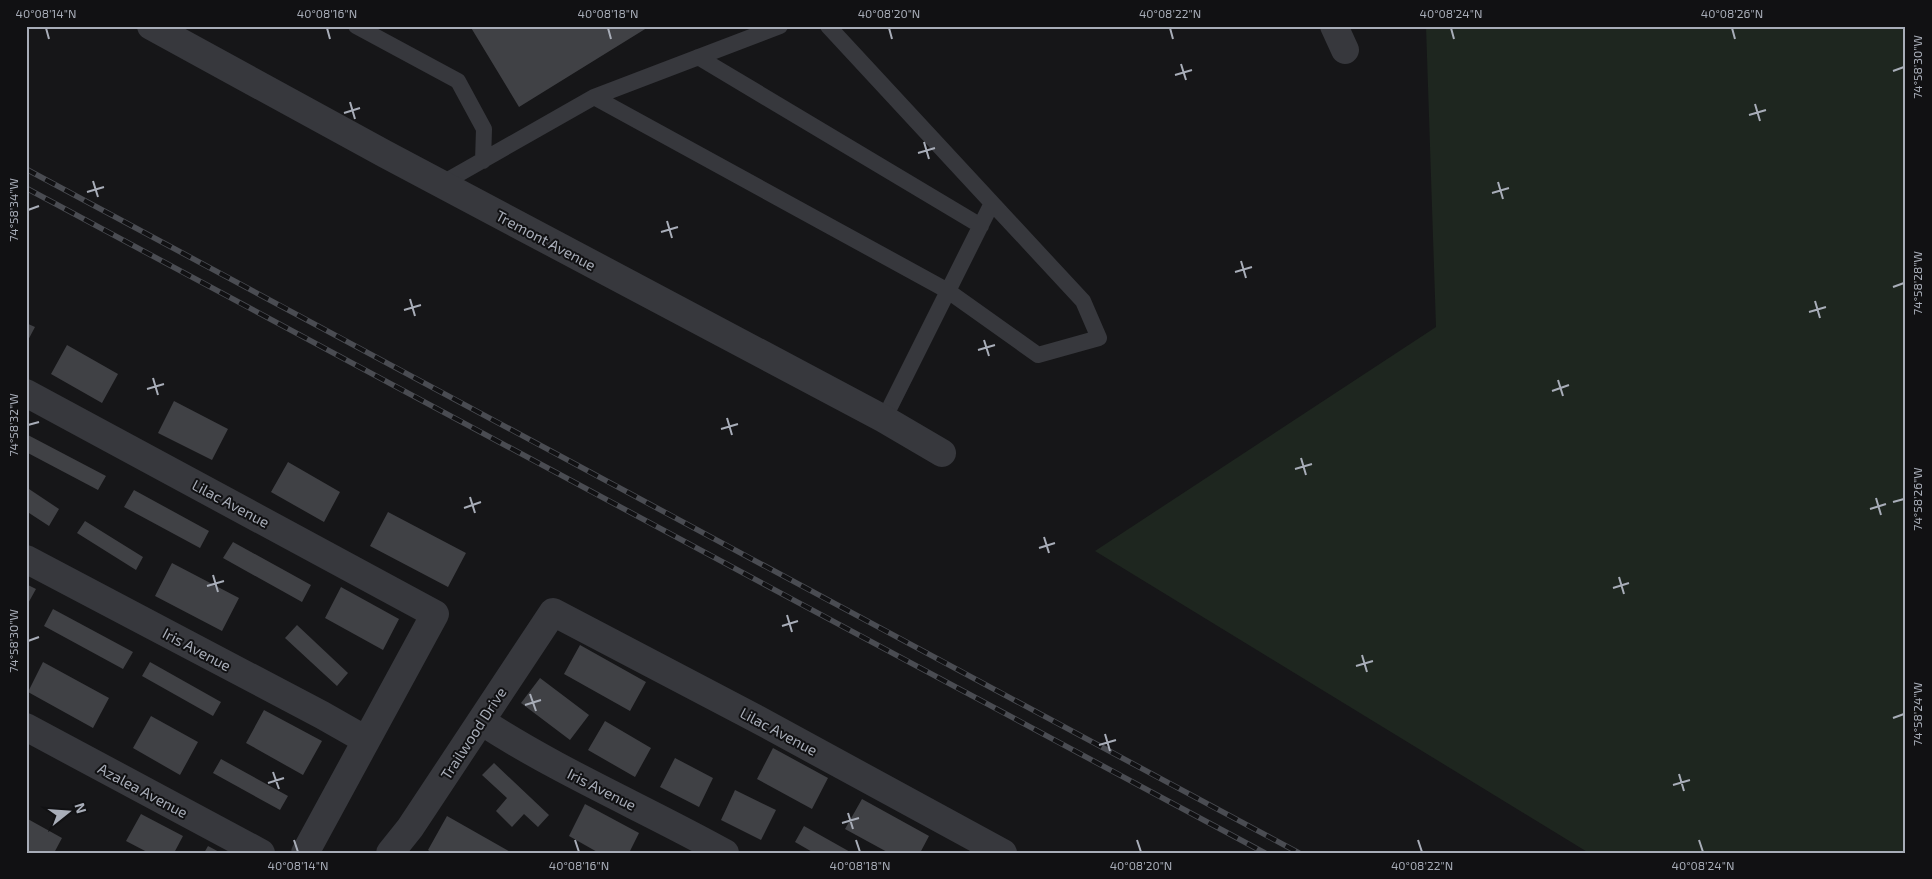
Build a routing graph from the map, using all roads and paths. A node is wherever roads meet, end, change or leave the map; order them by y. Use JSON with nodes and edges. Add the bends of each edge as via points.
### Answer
{"nodes":[{"id":1,"x":151,"y":26,"type":"edge"},
{"id":2,"x":356,"y":26,"type":"edge"},
{"id":3,"x":780,"y":26,"type":"edge"},
{"id":4,"x":828,"y":26,"type":"edge"},
{"id":5,"x":698,"y":57,"type":"junction"},
{"id":6,"x":594,"y":97,"type":"junction"},
{"id":7,"x":483,"y":160,"type":"junction"},
{"id":8,"x":442,"y":184,"type":"junction"},
{"id":9,"x":992,"y":203,"type":"junction"},
{"id":10,"x":981,"y":226,"type":"junction"},
{"id":11,"x":948,"y":291,"type":"junction"},
{"id":12,"x":26,"y":393,"type":"edge"},
{"id":13,"x":884,"y":419,"type":"junction"},
{"id":14,"x":942,"y":454,"type":"dead end"},
{"id":15,"x":26,"y":559,"type":"edge"},
{"id":16,"x":553,"y":612,"type":"joint"},
{"id":17,"x":481,"y":721,"type":"junction"},
{"id":18,"x":26,"y":727,"type":"edge"},
{"id":19,"x":366,"y":740,"type":"junction"},
{"id":20,"x":261,"y":853,"type":"edge"},
{"id":21,"x":305,"y":853,"type":"edge"},
{"id":22,"x":390,"y":853,"type":"edge"},
{"id":23,"x":725,"y":853,"type":"edge"},
{"id":24,"x":1003,"y":853,"type":"edge"}],
"edges":[{"from":1,"to":8,"type":"street","name":"Tremont Avenue"},
{"from":2,"to":7,"type":"lane","via":[[458,82],[484,129]]},
{"from":3,"to":5,"type":"lane"},
{"from":4,"to":9,"type":"lane"},
{"from":5,"to":6,"type":"lane"},
{"from":5,"to":10,"type":"lane"},
{"from":6,"to":7,"type":"lane"},
{"from":6,"to":11,"type":"lane"},
{"from":7,"to":8,"type":"lane"},
{"from":8,"to":13,"type":"street","name":"Tremont Avenue"},
{"from":9,"to":10,"type":"lane"},
{"from":9,"to":11,"type":"lane","via":[[1083,301],[1099,338],[1038,355]]},
{"from":10,"to":11,"type":"lane"},
{"from":11,"to":13,"type":"lane"},
{"from":12,"to":19,"type":"street","name":"Lilac Avenue","via":[[435,614]]},
{"from":13,"to":14,"type":"street","name":"Tremont Avenue"},
{"from":15,"to":19,"type":"street","name":"Iris Avenue"},
{"from":16,"to":17,"type":"street","name":"Trailwood Drive"},
{"from":16,"to":24,"type":"street","name":"Lilac Avenue"},
{"from":17,"to":22,"type":"street","name":"Trailwood Drive"},
{"from":17,"to":23,"type":"street","name":"Iris Avenue","via":[[581,780]]},
{"from":18,"to":20,"type":"street","name":"Azalea Avenue"},
{"from":19,"to":21,"type":"street"}]}
